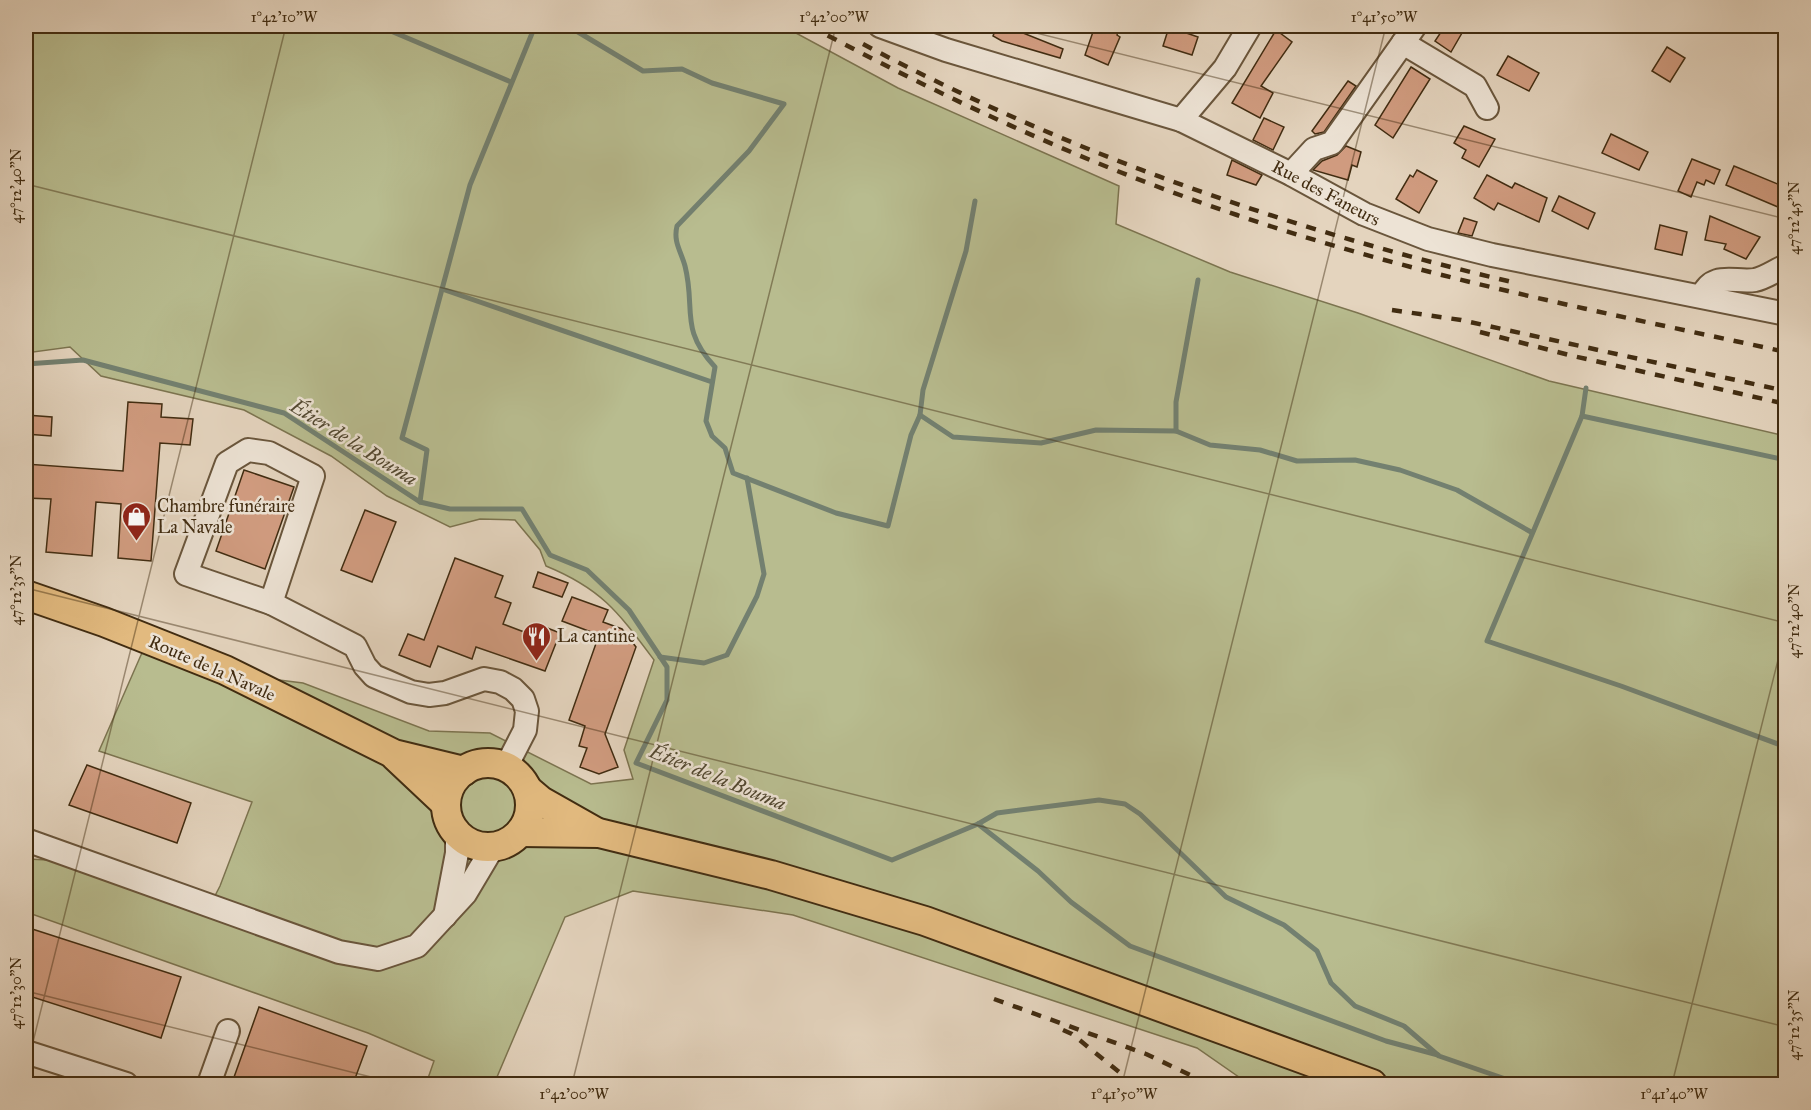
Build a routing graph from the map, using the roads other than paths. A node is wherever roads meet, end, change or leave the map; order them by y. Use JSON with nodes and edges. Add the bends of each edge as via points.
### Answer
{"nodes":[{"id":1,"x":880,"y":26,"type":"edge"},
{"id":2,"x":1250,"y":26,"type":"edge"},
{"id":3,"x":1409,"y":34,"type":"edge"},
{"id":4,"x":1487,"y":108,"type":"dead end"},
{"id":5,"x":1181,"y":120,"type":"junction"},
{"id":6,"x":1292,"y":174,"type":"junction"},
{"id":7,"x":1785,"y":266,"type":"edge"},
{"id":8,"x":1702,"y":296,"type":"junction"},
{"id":9,"x":1785,"y":314,"type":"edge"},
{"id":10,"x":26,"y":595,"type":"edge"},
{"id":11,"x":271,"y":603,"type":"junction"},
{"id":12,"x":394,"y":754,"type":"junction"},
{"id":13,"x":506,"y":767,"type":"junction"},
{"id":14,"x":464,"y":771,"type":"junction"},
{"id":15,"x":528,"y":790,"type":"junction"},
{"id":16,"x":446,"y":804,"type":"junction"},
{"id":17,"x":521,"y":832,"type":"junction"},
{"id":18,"x":457,"y":833,"type":"junction"},
{"id":19,"x":599,"y":833,"type":"junction"},
{"id":20,"x":26,"y":840,"type":"edge"},
{"id":21,"x":493,"y":847,"type":"junction"},
{"id":22,"x":445,"y":916,"type":"junction"},
{"id":23,"x":228,"y":1030,"type":"dead end"},
{"id":24,"x":26,"y":1052,"type":"edge"},
{"id":25,"x":90,"y":1079,"type":"edge"},
{"id":26,"x":126,"y":1084,"type":"edge"},
{"id":27,"x":209,"y":1084,"type":"edge"},
{"id":28,"x":1372,"y":1084,"type":"edge"}],
"edges":[{"from":1,"to":5,"type":"street","name":"Rue des Faneurs"},
{"from":2,"to":5,"type":"street","via":[[1224,68]]},
{"from":3,"to":4,"type":"street","via":[[1475,86]]},
{"from":3,"to":6,"type":"street","via":[[1332,143],[1314,149]]},
{"from":5,"to":6,"type":"street","name":"Rue des Faneurs"},
{"from":6,"to":8,"type":"street","name":"Rue des Faneurs","via":[[1364,214],[1428,239]]},
{"from":7,"to":8,"type":"street","via":[[1756,280],[1718,279],[1706,286]]},
{"from":8,"to":9,"type":"street","name":"Rue des Faneurs"},
{"from":10,"to":12,"type":"main road","name":"Route de la Navale","via":[[225,670]]},
{"from":11,"to":11,"type":"street","via":[[186,574],[227,463],[248,450],[269,453],[312,476]]},
{"from":11,"to":13,"type":"street","via":[[355,646],[374,676],[411,692],[445,693],[484,679],[513,689],[523,699],[527,711],[525,729]]},
{"from":12,"to":14,"type":"main road","name":"Route de la Navale"},
{"from":12,"to":16,"type":"main road","name":"Route de la Navale"},
{"from":13,"to":14,"type":"main road","via":[[484,764]]},
{"from":13,"to":15,"type":"main road"},
{"from":14,"to":16,"type":"main road","via":[[453,783]]},
{"from":15,"to":17,"type":"main road","via":[[530,812]]},
{"from":15,"to":19,"type":"main road"},
{"from":16,"to":18,"type":"main road"},
{"from":17,"to":19,"type":"main road"},
{"from":17,"to":21,"type":"main road"},
{"from":18,"to":21,"type":"main road","via":[[476,845]]},
{"from":18,"to":22,"type":"street"},
{"from":19,"to":28,"type":"main road","via":[[771,875],[926,921]]},
{"from":20,"to":22,"type":"street","via":[[339,952],[378,959],[417,945]]},
{"from":21,"to":22,"type":"street","via":[[465,894]]},
{"from":23,"to":27,"type":"street"},
{"from":24,"to":25,"type":"street"},
{"from":25,"to":26,"type":"street"}]}
